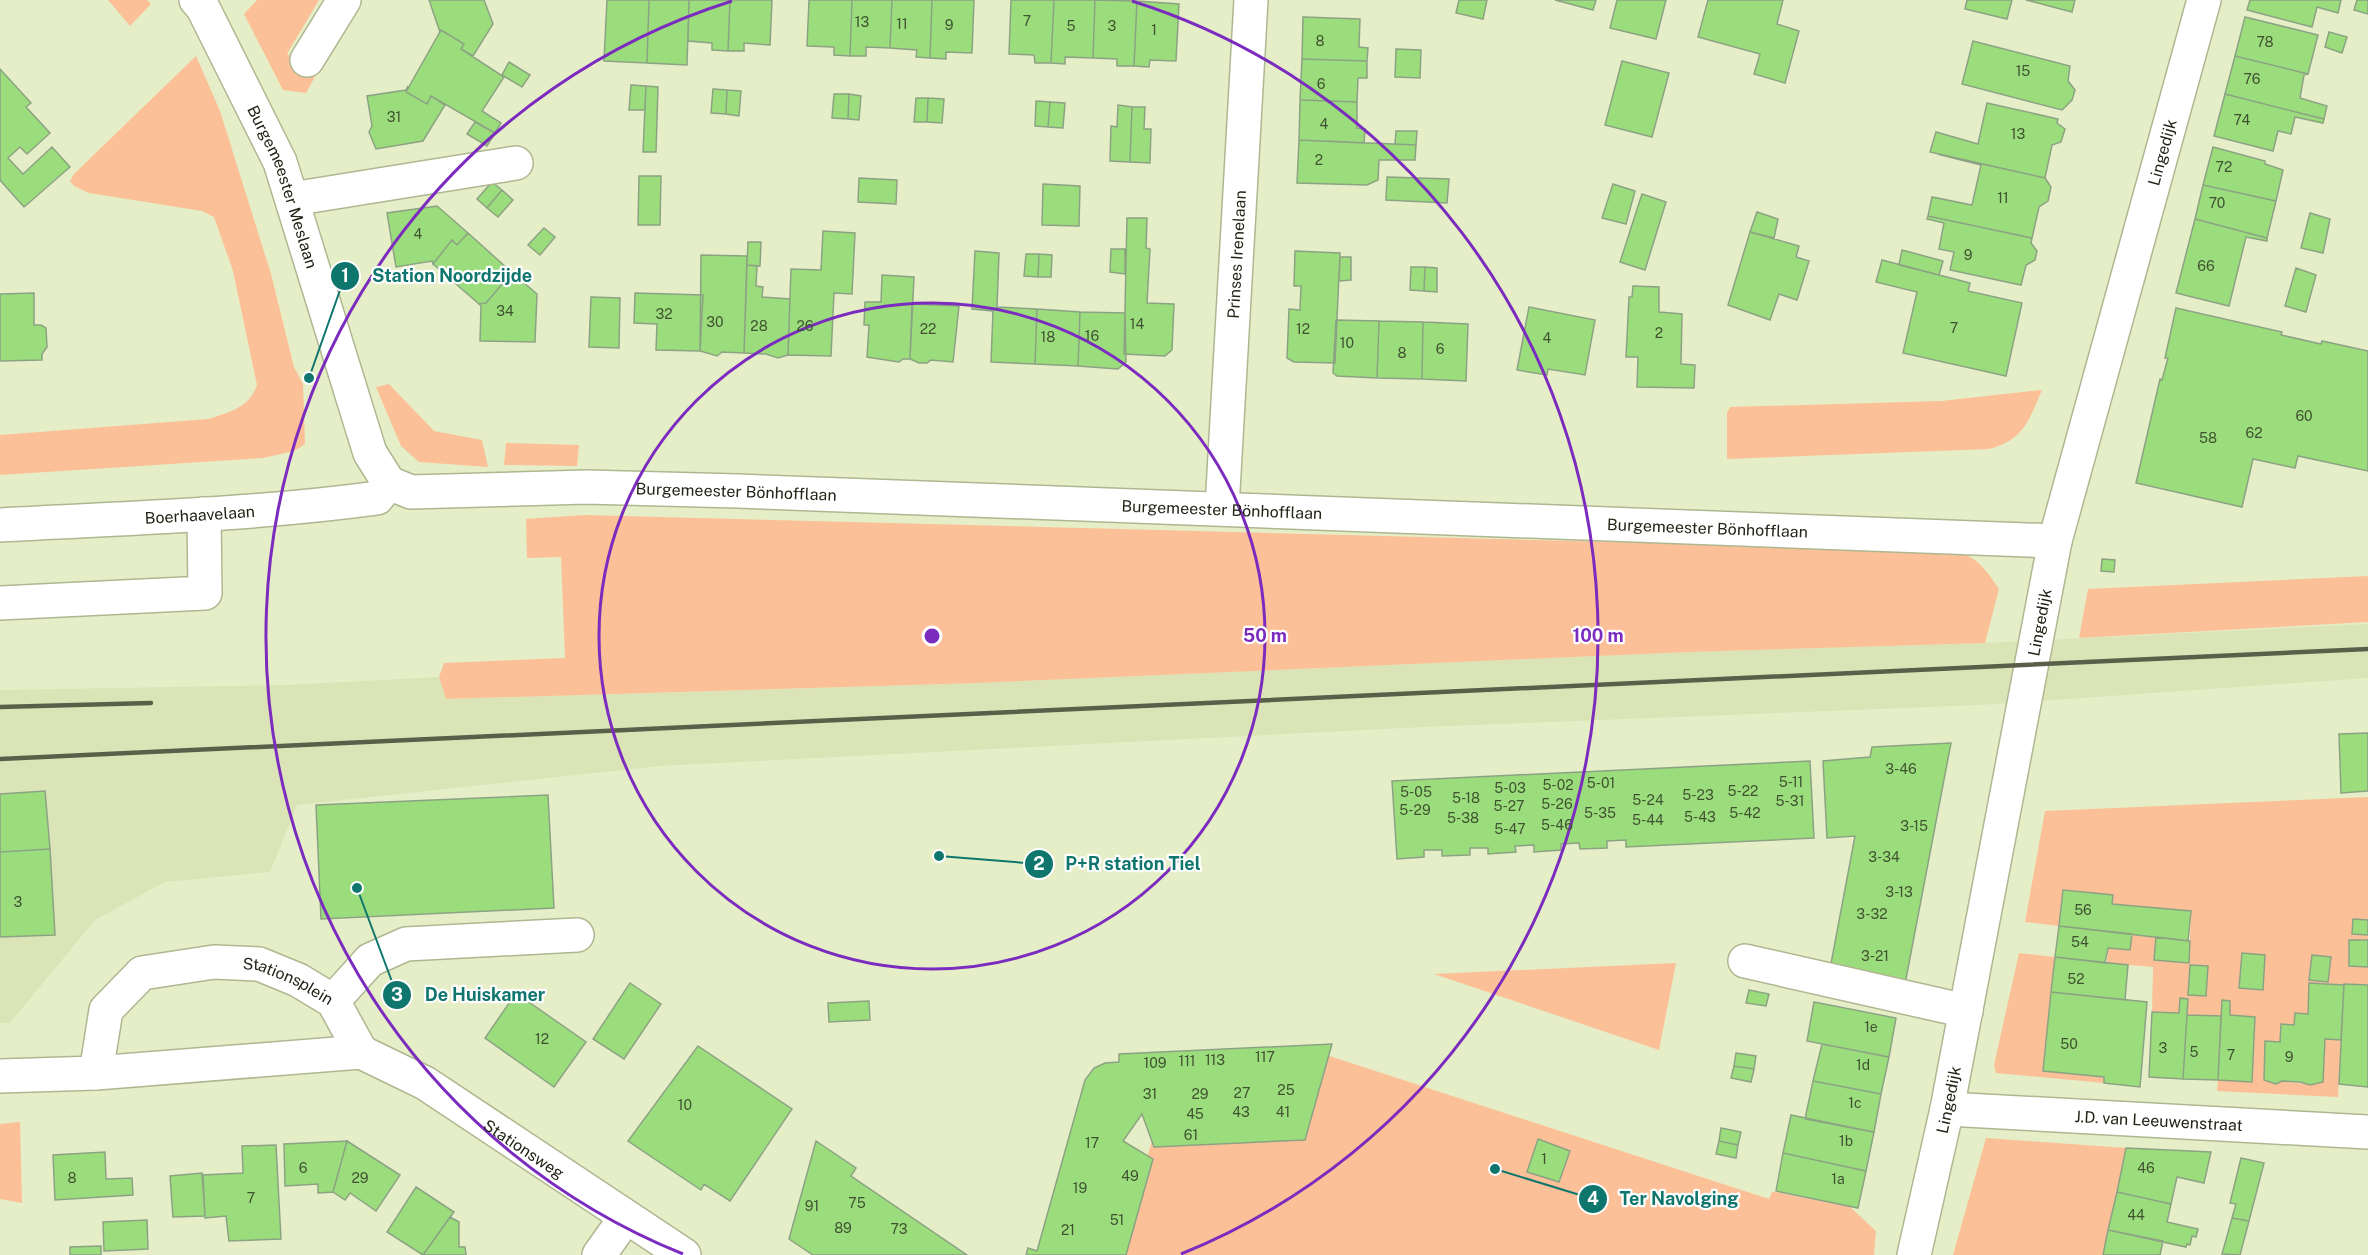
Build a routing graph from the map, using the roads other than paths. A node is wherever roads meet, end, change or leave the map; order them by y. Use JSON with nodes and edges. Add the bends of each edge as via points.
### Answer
{"nodes":[{"id":1,"x":344,"y":0,"type":"edge"},
{"id":2,"x":1251,"y":0,"type":"edge"},
{"id":3,"x":2204,"y":0,"type":"edge"},
{"id":4,"x":204,"y":3,"type":"edge"},
{"id":5,"x":307,"y":60,"type":"dead end"},
{"id":6,"x":516,"y":164,"type":"dead end"},
{"id":7,"x":292,"y":199,"type":"junction"},
{"id":8,"x":389,"y":483,"type":"junction"},
{"id":9,"x":1222,"y":508,"type":"junction"},
{"id":10,"x":204,"y":514,"type":"junction"},
{"id":11,"x":0,"y":525,"type":"edge"},
{"id":12,"x":2055,"y":540,"type":"junction"},
{"id":13,"x":0,"y":603,"type":"edge"},
{"id":14,"x":577,"y":935,"type":"dead end"},
{"id":15,"x":1745,"y":961,"type":"dead end"},
{"id":16,"x":333,"y":1001,"type":"junction"},
{"id":17,"x":1966,"y":1011,"type":"junction"},
{"id":18,"x":361,"y":1052,"type":"junction"},
{"id":19,"x":96,"y":1073,"type":"junction"},
{"id":20,"x":0,"y":1076,"type":"edge"},
{"id":21,"x":1947,"y":1109,"type":"junction"},
{"id":22,"x":2368,"y":1132,"type":"edge"},
{"id":23,"x":626,"y":1217,"type":"junction"},
{"id":24,"x":599,"y":1255,"type":"edge"},
{"id":25,"x":684,"y":1255,"type":"edge"},
{"id":26,"x":1914,"y":1255,"type":"edge"}],
"edges":[{"from":1,"to":5,"type":"street"},
{"from":2,"to":9,"type":"street","name":"Prinses Irenelaan"},
{"from":3,"to":12,"type":"street","name":"Lingedijk"},
{"from":4,"to":7,"type":"street","name":"Burgemeester Meslaan","via":[[275,151]]},
{"from":6,"to":7,"type":"street"},
{"from":7,"to":8,"type":"street","name":"Burgemeester Meslaan","via":[[370,453]]},
{"from":8,"to":9,"type":"street","name":"Burgemeester Bönhofflaan","via":[[411,492],[586,486]]},
{"from":8,"to":10,"type":"street","name":"Boerhaavelaan","via":[[377,498]]},
{"from":9,"to":12,"type":"street","name":"Burgemeester Bönhofflaan"},
{"from":10,"to":11,"type":"street","name":"Boerhaavelaan"},
{"from":10,"to":13,"type":"street","via":[[205,593]]},
{"from":12,"to":17,"type":"street","name":"Lingedijk"},
{"from":14,"to":16,"type":"street","via":[[406,944],[370,960]]},
{"from":15,"to":17,"type":"street"},
{"from":16,"to":18,"type":"street","name":"Stationsplein"},
{"from":16,"to":19,"type":"street","name":"Stationsplein","via":[[298,980],[259,964],[214,962],[142,973],[106,1010]]},
{"from":17,"to":21,"type":"street","name":"Lingedijk"},
{"from":18,"to":19,"type":"street"},
{"from":18,"to":23,"type":"street","name":"Stationsweg","via":[[425,1083]]},
{"from":19,"to":20,"type":"street"},
{"from":21,"to":22,"type":"street","name":"J.D. van Leeuwenstraat"},
{"from":21,"to":26,"type":"street","name":"Lingedijk"},
{"from":23,"to":24,"type":"street"},
{"from":23,"to":25,"type":"street","name":"Stationsweg"}]}
